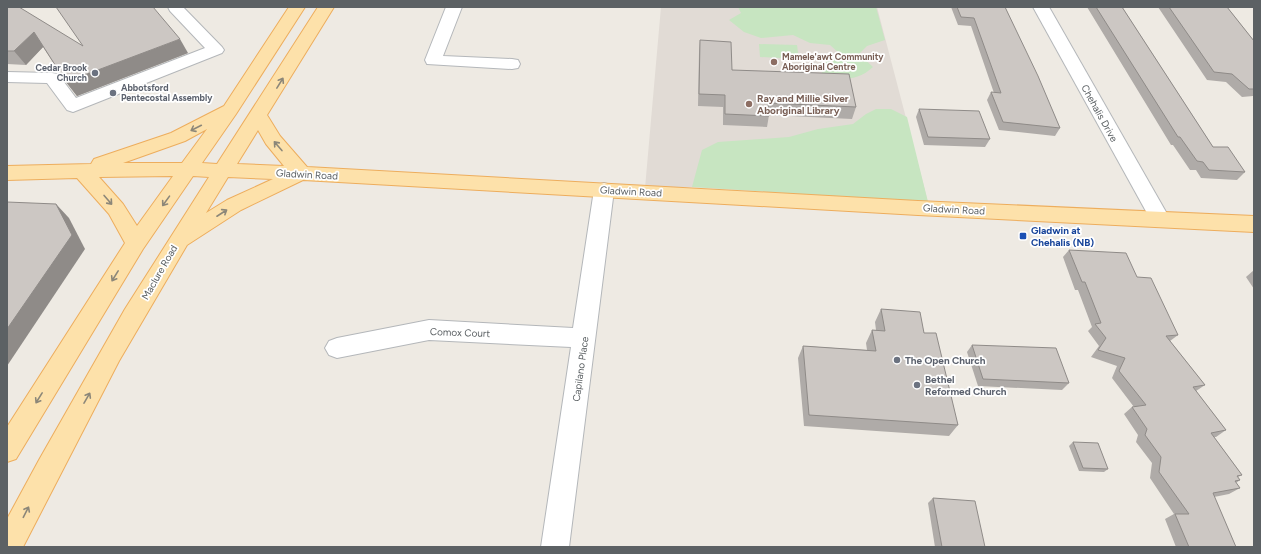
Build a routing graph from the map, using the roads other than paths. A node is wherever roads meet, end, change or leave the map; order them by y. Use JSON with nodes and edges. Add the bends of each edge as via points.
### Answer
{"nodes":[{"id":1,"x":297,"y":7,"type":"edge"},
{"id":2,"x":326,"y":7,"type":"edge"},
{"id":3,"x":454,"y":7,"type":"edge"},
{"id":4,"x":1041,"y":7,"type":"edge"},
{"id":5,"x":175,"y":8,"type":"dead end"},
{"id":6,"x":512,"y":64,"type":"dead end"},
{"id":7,"x":7,"y":77,"type":"edge"},
{"id":8,"x":230,"y":110,"type":"junction"},
{"id":9,"x":259,"y":116,"type":"junction"},
{"id":10,"x":189,"y":170,"type":"junction"},
{"id":11,"x":223,"y":170,"type":"junction"},
{"id":12,"x":82,"y":171,"type":"junction"},
{"id":13,"x":7,"y":173,"type":"edge"},
{"id":14,"x":301,"y":173,"type":"junction"},
{"id":15,"x":604,"y":190,"type":"junction"},
{"id":16,"x":1160,"y":218,"type":"junction"},
{"id":17,"x":1254,"y":224,"type":"edge"},
{"id":18,"x":177,"y":242,"type":"junction"},
{"id":19,"x":136,"y":243,"type":"junction"},
{"id":20,"x":584,"y":338,"type":"junction"},
{"id":21,"x":337,"y":348,"type":"dead end"},
{"id":22,"x":7,"y":450,"type":"edge"},
{"id":23,"x":8,"y":547,"type":"edge"},
{"id":24,"x":555,"y":547,"type":"edge"}],
"edges":[{"from":1,"to":8,"type":"main road"},
{"from":9,"to":2,"type":"main road","name":"Maclure Road","one_way":true},
{"from":3,"to":6,"type":"street","via":[[433,60]]},
{"from":4,"to":16,"type":"street","name":"Chehalis Drive"},
{"from":5,"to":7,"type":"street","via":[[216,50],[73,106],[52,78]]},
{"from":8,"to":10,"type":"main road"},
{"from":8,"to":12,"type":"main road","one_way":true,"via":[[178,137]]},
{"from":9,"to":11,"type":"main road","name":"Maclure Road"},
{"from":14,"to":9,"type":"main road","one_way":true,"via":[[273,140]]},
{"from":10,"to":11,"type":"main road","name":"Gladwin Road"},
{"from":10,"to":12,"type":"main road","name":"Gladwin Road"},
{"from":10,"to":19,"type":"main road","one_way":true},
{"from":11,"to":14,"type":"main road","name":"Gladwin Road"},
{"from":11,"to":18,"type":"main road","name":"Maclure Road"},
{"from":12,"to":13,"type":"main road","name":"Gladwin Road"},
{"from":12,"to":19,"type":"main road","one_way":true,"via":[[116,209]]},
{"from":14,"to":15,"type":"main road","name":"Gladwin Road"},
{"from":18,"to":14,"type":"main road","one_way":true,"via":[[234,205]]},
{"from":15,"to":16,"type":"main road","name":"Gladwin Road"},
{"from":15,"to":20,"type":"street","name":"Capilano Place"},
{"from":16,"to":17,"type":"main road","name":"Gladwin Road"},
{"from":23,"to":18,"type":"main road","name":"Maclure Road","one_way":true,"via":[[63,438]]},
{"from":19,"to":22,"type":"main road","one_way":true},
{"from":20,"to":21,"type":"street","name":"Comox Court","via":[[429,330]]},
{"from":20,"to":24,"type":"street","name":"Capilano Place"}]}
